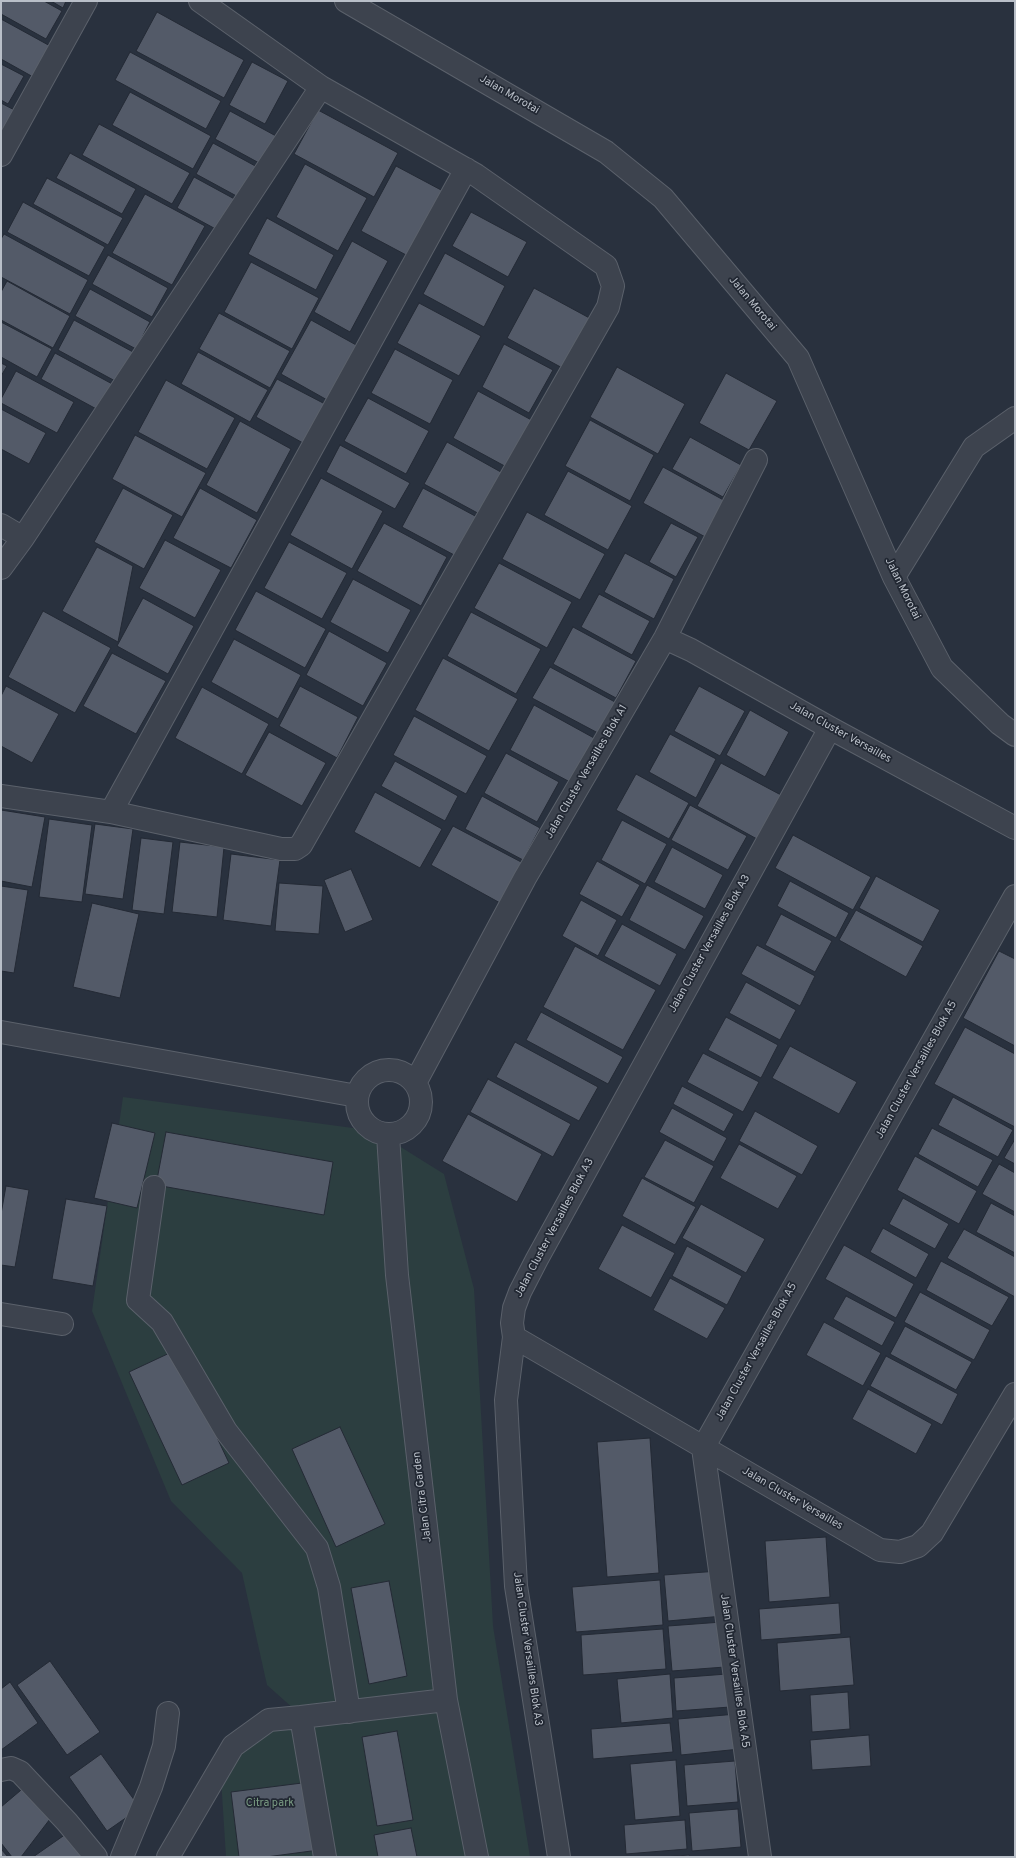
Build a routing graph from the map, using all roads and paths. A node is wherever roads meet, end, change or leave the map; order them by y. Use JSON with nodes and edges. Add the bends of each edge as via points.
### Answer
{"nodes":[{"id":1,"x":86,"y":1,"type":"edge"},
{"id":2,"x":200,"y":1,"type":"edge"},
{"id":3,"x":346,"y":1,"type":"edge"},
{"id":4,"x":321,"y":87,"type":"junction"},
{"id":5,"x":1,"y":154,"type":"edge"},
{"id":6,"x":466,"y":170,"type":"junction"},
{"id":7,"x":1015,"y":418,"type":"edge"},
{"id":8,"x":756,"y":460,"type":"dead end"},
{"id":9,"x":1,"y":525,"type":"edge"},
{"id":10,"x":23,"y":538,"type":"junction"},
{"id":11,"x":1,"y":568,"type":"edge"},
{"id":12,"x":894,"y":576,"type":"junction"},
{"id":13,"x":665,"y":638,"type":"junction"},
{"id":14,"x":830,"y":728,"type":"junction"},
{"id":15,"x":1015,"y":735,"type":"edge"},
{"id":16,"x":1,"y":796,"type":"edge"},
{"id":17,"x":111,"y":812,"type":"junction"},
{"id":18,"x":1015,"y":828,"type":"edge"},
{"id":19,"x":1015,"y":896,"type":"edge"},
{"id":20,"x":1,"y":1032,"type":"edge"},
{"id":21,"x":415,"y":1083,"type":"junction"},
{"id":22,"x":357,"y":1096,"type":"junction"},
{"id":23,"x":388,"y":1134,"type":"junction"},
{"id":24,"x":154,"y":1187,"type":"dead end"},
{"id":25,"x":1,"y":1314,"type":"edge"},
{"id":26,"x":62,"y":1324,"type":"dead end"},
{"id":27,"x":514,"y":1337,"type":"junction"},
{"id":28,"x":1015,"y":1394,"type":"edge"},
{"id":29,"x":703,"y":1448,"type":"junction"},
{"id":30,"x":446,"y":1700,"type":"junction"},
{"id":31,"x":349,"y":1712,"type":"junction"},
{"id":32,"x":168,"y":1713,"type":"dead end"},
{"id":33,"x":301,"y":1717,"type":"junction"},
{"id":34,"x":1,"y":1770,"type":"edge"},
{"id":35,"x":96,"y":1857,"type":"edge"},
{"id":36,"x":122,"y":1857,"type":"edge"},
{"id":37,"x":168,"y":1857,"type":"edge"},
{"id":38,"x":325,"y":1857,"type":"edge"},
{"id":39,"x":477,"y":1857,"type":"edge"},
{"id":40,"x":559,"y":1857,"type":"edge"},
{"id":41,"x":760,"y":1857,"type":"edge"}],
"edges":[{"from":1,"to":5,"type":"street"},
{"from":2,"to":4,"type":"street"},
{"from":3,"to":12,"type":"street","name":"Jalan Morotai","via":[[606,152],[663,198],[798,358]]},
{"from":4,"to":6,"type":"street"},
{"from":4,"to":10,"type":"street"},
{"from":6,"to":17,"type":"street"},
{"from":6,"to":17,"type":"street","via":[[606,266],[613,286],[608,307],[301,845],[281,849]]},
{"from":7,"to":12,"type":"street","via":[[974,447]]},
{"from":8,"to":13,"type":"street","name":"Jalan Cluster Versailles Blok A1"},
{"from":9,"to":10,"type":"street"},
{"from":10,"to":11,"type":"street"},
{"from":12,"to":15,"type":"street","name":"Jalan Morotai","via":[[942,668],[1000,724]]},
{"from":13,"to":14,"type":"street","name":"Jalan Cluster Versailles"},
{"from":13,"to":21,"type":"street","name":"Jalan Cluster Versailles Blok A1","via":[[525,878]]},
{"from":14,"to":18,"type":"street","name":"Jalan Cluster Versailles"},
{"from":14,"to":27,"type":"street","name":"Jalan Cluster Versailles Blok A3","via":[[536,1259],[514,1308]]},
{"from":16,"to":17,"type":"street"},
{"from":19,"to":29,"type":"street","name":"Jalan Cluster Versailles Blok A5"},
{"from":20,"to":22,"type":"street"},
{"from":21,"to":22,"type":"street","via":[[406,1074],[382,1070],[370,1075]]},
{"from":21,"to":23,"type":"street","via":[[420,1093],[418,1117],[400,1132]]},
{"from":22,"to":23,"type":"street","via":[[358,1110],[364,1123],[375,1131]]},
{"from":23,"to":30,"type":"street","name":"Jalan Citra Garden","via":[[397,1275]]},
{"from":24,"to":31,"type":"street","via":[[138,1300],[162,1322],[226,1431],[317,1548],[329,1587]]},
{"from":25,"to":26,"type":"street"},
{"from":27,"to":29,"type":"street","name":"Jalan Cluster Versailles"},
{"from":27,"to":40,"type":"street","name":"Jalan Cluster Versailles Blok A3","via":[[506,1400],[516,1586]]},
{"from":28,"to":29,"type":"street","name":"Jalan Cluster Versailles","via":[[932,1533],[918,1546],[900,1552],[880,1550]]},
{"from":29,"to":41,"type":"street","name":"Jalan Cluster Versailles Blok A5"},
{"from":30,"to":31,"type":"street"},
{"from":30,"to":39,"type":"street","name":"Jalan Citra Garden"},
{"from":31,"to":33,"type":"street"},
{"from":32,"to":36,"type":"street","via":[[164,1746],[151,1788]]},
{"from":33,"to":37,"type":"street","via":[[268,1720],[233,1746]]},
{"from":33,"to":38,"type":"street"},
{"from":34,"to":35,"type":"street","via":[[11,1768],[20,1772]]}]}
